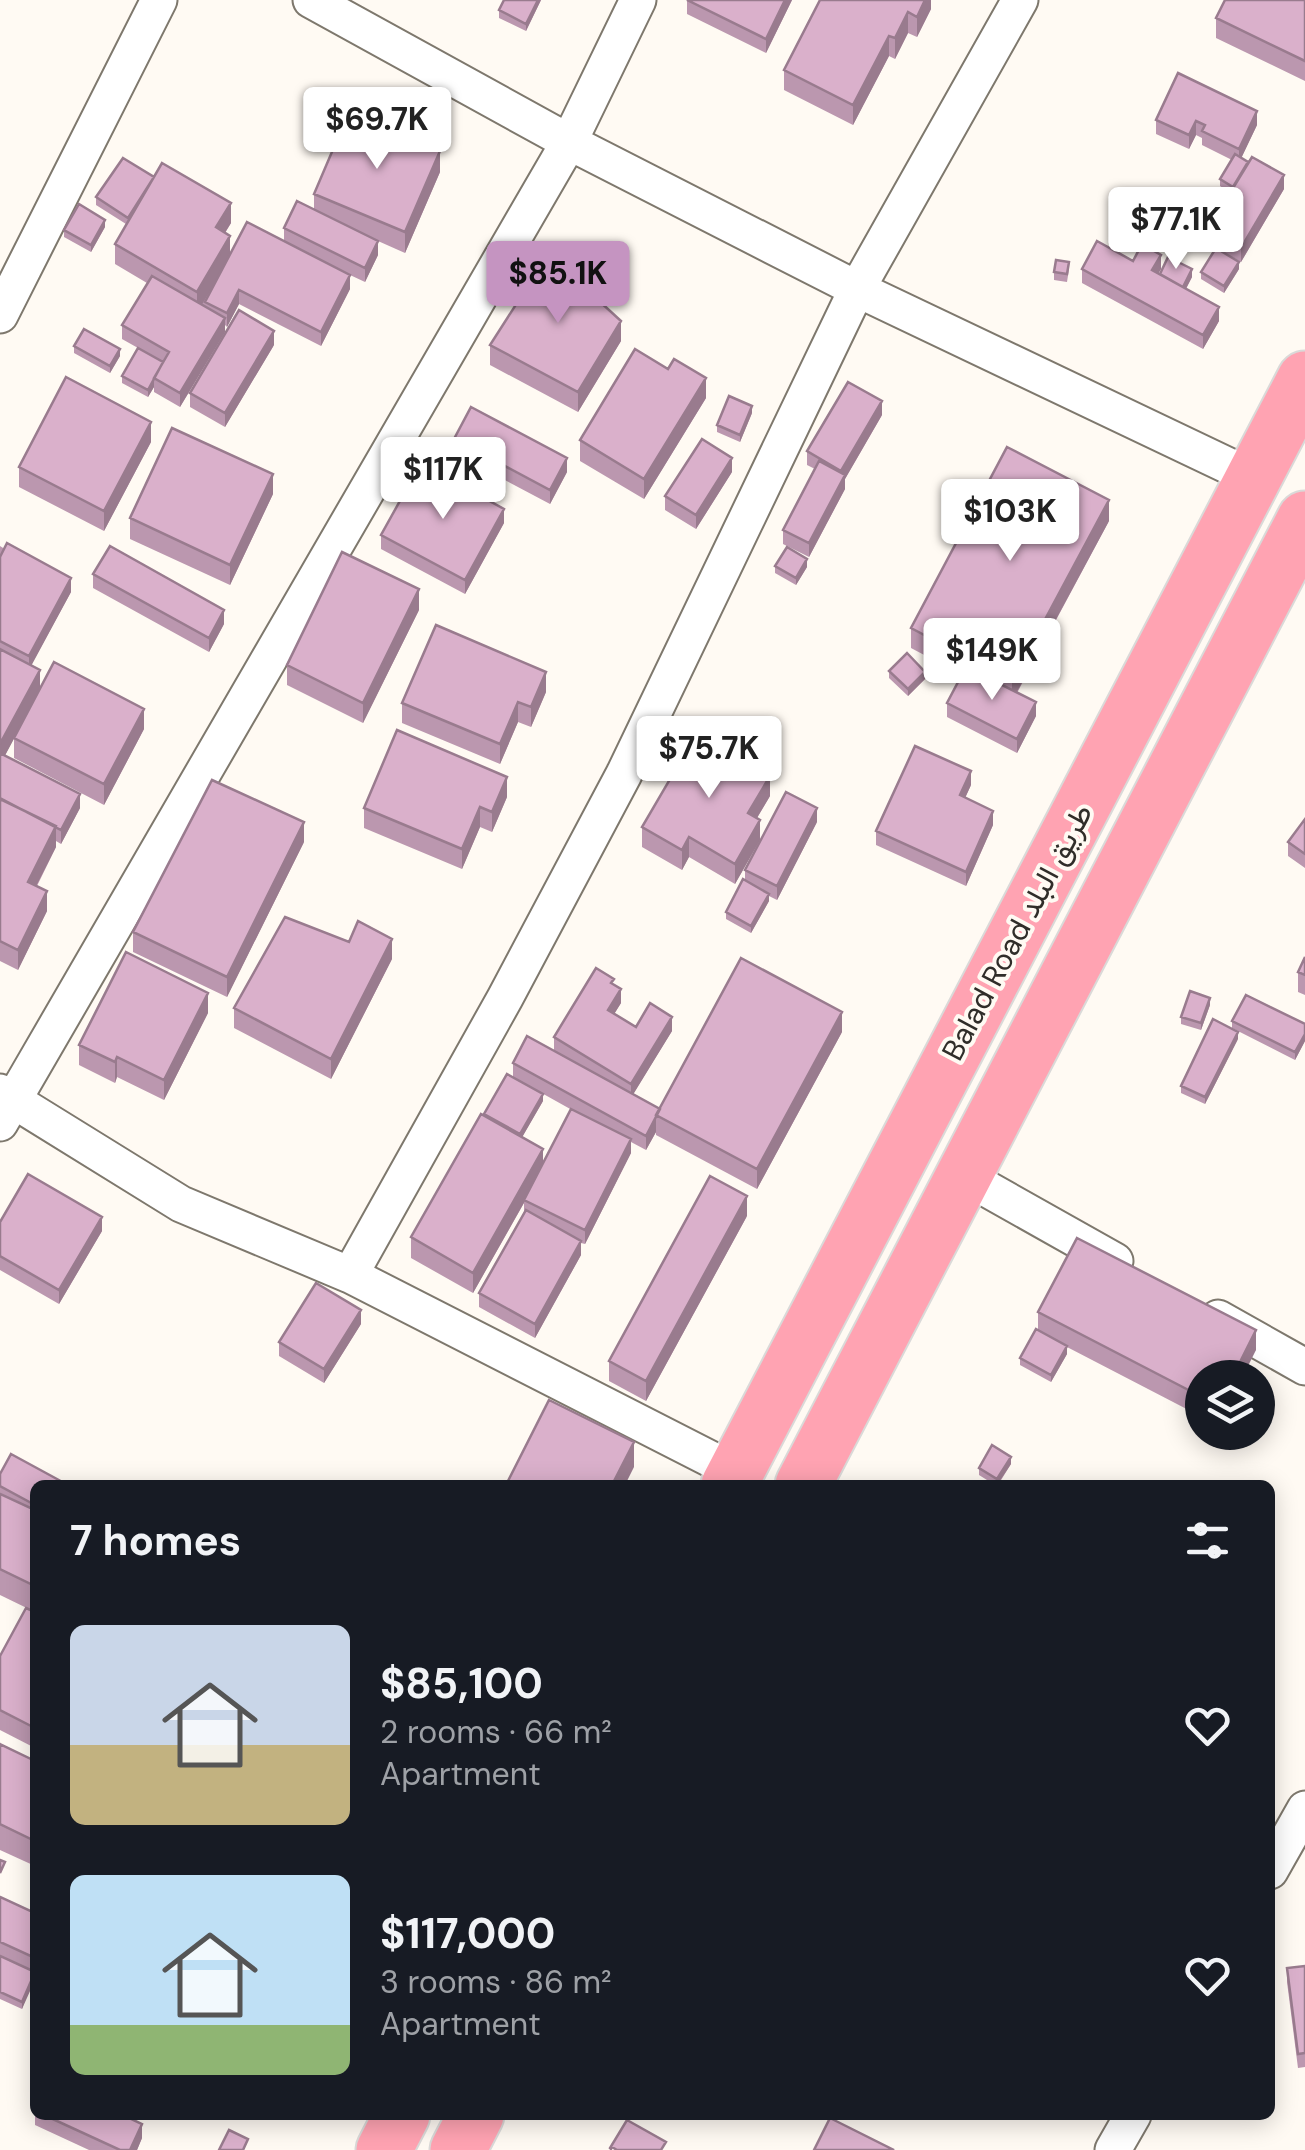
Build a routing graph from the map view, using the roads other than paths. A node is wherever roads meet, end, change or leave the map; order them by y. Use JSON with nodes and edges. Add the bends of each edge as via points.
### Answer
{"nodes":[{"id":1,"x":160,"y":0,"type":"edge"},
{"id":2,"x":311,"y":0,"type":"edge"},
{"id":3,"x":638,"y":0,"type":"edge"},
{"id":4,"x":1020,"y":0,"type":"edge"},
{"id":5,"x":569,"y":142,"type":"junction"},
{"id":6,"x":857,"y":289,"type":"junction"},
{"id":7,"x":0,"y":315,"type":"edge"},
{"id":8,"x":1305,"y":380,"type":"edge"},
{"id":9,"x":1254,"y":478,"type":"junction"},
{"id":10,"x":1305,"y":519,"type":"edge"},
{"id":11,"x":5,"y":1105,"type":"edge"},
{"id":12,"x":964,"y":1176,"type":"junction"},
{"id":13,"x":350,"y":1275,"type":"junction"},
{"id":14,"x":1151,"y":1281,"type":"edge"},
{"id":15,"x":1186,"y":1300,"type":"edge"},
{"id":16,"x":1305,"y":1367,"type":"edge"},
{"id":17,"x":733,"y":1478,"type":"edge"},
{"id":18,"x":806,"y":1480,"type":"edge"},
{"id":19,"x":1305,"y":1809,"type":"edge"},
{"id":20,"x":1275,"y":1862,"type":"edge"},
{"id":21,"x":399,"y":2120,"type":"edge"},
{"id":22,"x":473,"y":2120,"type":"edge"},
{"id":23,"x":1130,"y":2120,"type":"edge"},
{"id":24,"x":384,"y":2150,"type":"edge"},
{"id":25,"x":458,"y":2150,"type":"edge"},
{"id":26,"x":1114,"y":2150,"type":"edge"}],
"edges":[{"from":1,"to":7,"type":"street"},
{"from":2,"to":5,"type":"street"},
{"from":3,"to":5,"type":"street"},
{"from":4,"to":6,"type":"street"},
{"from":5,"to":6,"type":"street"},
{"from":5,"to":11,"type":"street"},
{"from":6,"to":9,"type":"street"},
{"from":6,"to":13,"type":"street","via":[[624,774]]},
{"from":8,"to":9,"type":"highway","name":"Balad Road طريق البلد"},
{"from":9,"to":17,"type":"highway","name":"Balad Road طريق البلد"},
{"from":10,"to":12,"type":"highway"},
{"from":11,"to":13,"type":"street","via":[[182,1204]]},
{"from":12,"to":14,"type":"street"},
{"from":12,"to":18,"type":"highway"},
{"from":13,"to":17,"type":"street"},
{"from":15,"to":16,"type":"street"},
{"from":19,"to":20,"type":"street"},
{"from":21,"to":24,"type":"highway"},
{"from":22,"to":25,"type":"highway"},
{"from":23,"to":26,"type":"street"}]}
